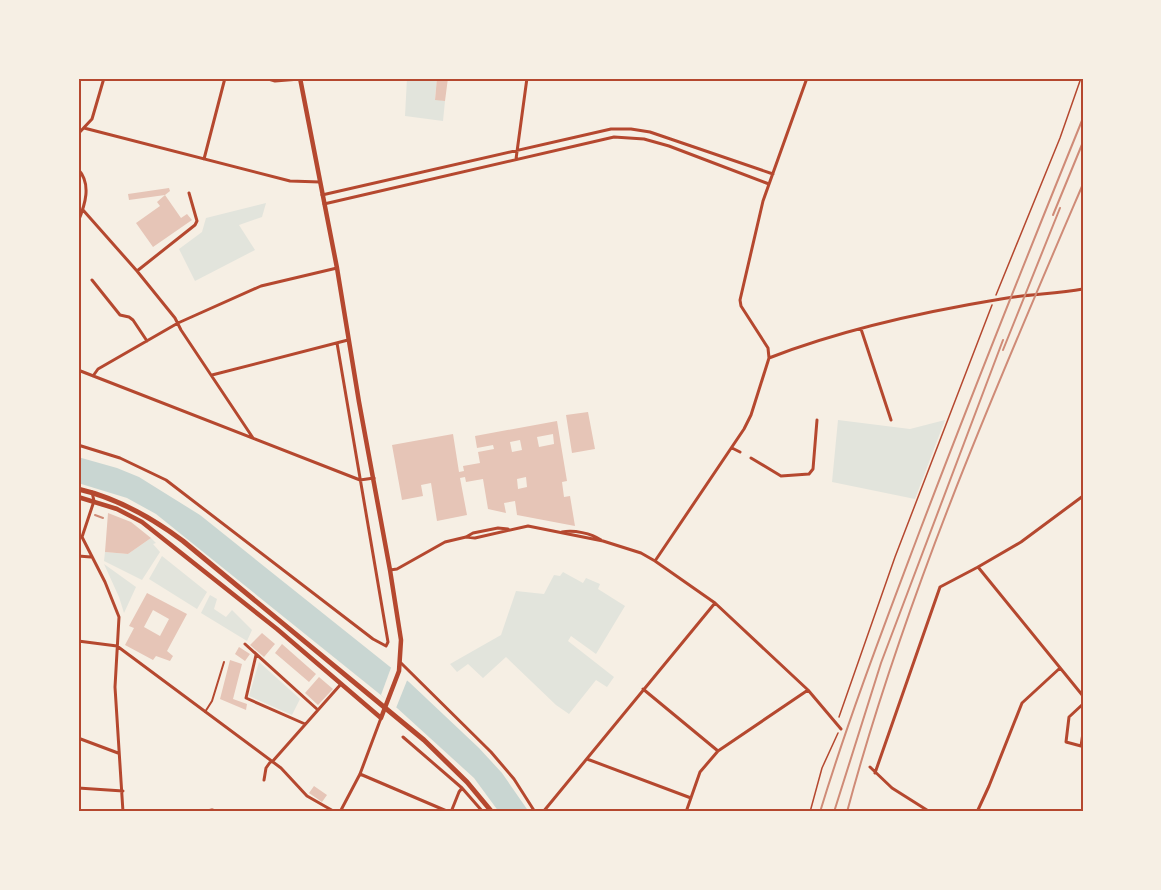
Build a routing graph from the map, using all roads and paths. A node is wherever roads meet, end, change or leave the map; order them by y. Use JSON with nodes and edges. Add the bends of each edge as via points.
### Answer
{"nodes":[{"id":1,"x":104,"y":78,"type":"edge"},
{"id":2,"x":225,"y":78,"type":"edge"},
{"id":3,"x":265,"y":78,"type":"edge"},
{"id":4,"x":527,"y":78,"type":"edge"},
{"id":5,"x":807,"y":78,"type":"edge"},
{"id":6,"x":1081,"y":78,"type":"edge"},
{"id":7,"x":300,"y":79,"type":"edge"},
{"id":8,"x":84,"y":128,"type":"junction"},
{"id":9,"x":78,"y":134,"type":"edge"},
{"id":10,"x":518,"y":150,"type":"junction"},
{"id":11,"x":204,"y":159,"type":"junction"},
{"id":12,"x":516,"y":159,"type":"junction"},
{"id":13,"x":78,"y":169,"type":"edge"},
{"id":14,"x":773,"y":174,"type":"junction"},
{"id":15,"x":320,"y":182,"type":"junction"},
{"id":16,"x":769,"y":184,"type":"junction"},
{"id":17,"x":189,"y":193,"type":"dead end"},
{"id":18,"x":322,"y":195,"type":"junction"},
{"id":19,"x":324,"y":204,"type":"junction"},
{"id":20,"x":83,"y":210,"type":"junction"},
{"id":21,"x":78,"y":222,"type":"edge"},
{"id":22,"x":337,"y":268,"type":"junction"},
{"id":23,"x":137,"y":271,"type":"junction"},
{"id":24,"x":92,"y":280,"type":"dead end"},
{"id":25,"x":1083,"y":290,"type":"edge"},
{"id":26,"x":994,"y":300,"type":"junction"},
{"id":27,"x":178,"y":323,"type":"junction"},
{"id":28,"x":861,"y":329,"type":"junction"},
{"id":29,"x":348,"y":340,"type":"junction"},
{"id":30,"x":147,"y":342,"type":"junction"},
{"id":31,"x":337,"y":343,"type":"junction"},
{"id":32,"x":769,"y":358,"type":"junction"},
{"id":33,"x":78,"y":370,"type":"edge"},
{"id":34,"x":212,"y":375,"type":"junction"},
{"id":35,"x":93,"y":376,"type":"junction"},
{"id":36,"x":817,"y":420,"type":"dead end"},
{"id":37,"x":891,"y":420,"type":"dead end"},
{"id":38,"x":253,"y":438,"type":"junction"},
{"id":39,"x":78,"y":445,"type":"edge"},
{"id":40,"x":732,"y":448,"type":"junction"},
{"id":41,"x":740,"y":452,"type":"dead end"},
{"id":42,"x":751,"y":458,"type":"dead end"},
{"id":43,"x":374,"y":478,"type":"junction"},
{"id":44,"x":360,"y":480,"type":"junction"},
{"id":45,"x":78,"y":489,"type":"edge"},
{"id":46,"x":92,"y":492,"type":"junction"},
{"id":47,"x":1083,"y":496,"type":"edge"},
{"id":48,"x":78,"y":497,"type":"edge"},
{"id":49,"x":94,"y":501,"type":"junction"},
{"id":50,"x":78,"y":556,"type":"edge"},
{"id":51,"x":91,"y":557,"type":"junction"},
{"id":52,"x":655,"y":561,"type":"junction"},
{"id":53,"x":978,"y":567,"type":"junction"},
{"id":54,"x":390,"y":570,"type":"junction"},
{"id":55,"x":715,"y":603,"type":"junction"},
{"id":56,"x":78,"y":641,"type":"edge"},
{"id":57,"x":245,"y":644,"type":"dead end"},
{"id":58,"x":117,"y":646,"type":"junction"},
{"id":59,"x":256,"y":656,"type":"junction"},
{"id":60,"x":224,"y":662,"type":"dead end"},
{"id":61,"x":401,"y":663,"type":"junction"},
{"id":62,"x":1060,"y":668,"type":"junction"},
{"id":63,"x":341,"y":684,"type":"junction"},
{"id":64,"x":643,"y":689,"type":"junction"},
{"id":65,"x":808,"y":690,"type":"junction"},
{"id":66,"x":1083,"y":696,"type":"edge"},
{"id":67,"x":1083,"y":704,"type":"edge"},
{"id":68,"x":385,"y":708,"type":"junction"},
{"id":69,"x":318,"y":710,"type":"junction"},
{"id":70,"x":205,"y":712,"type":"junction"},
{"id":71,"x":381,"y":718,"type":"junction"},
{"id":72,"x":305,"y":724,"type":"junction"},
{"id":73,"x":839,"y":727,"type":"junction"},
{"id":74,"x":1083,"y":733,"type":"edge"},
{"id":75,"x":403,"y":737,"type":"dead end"},
{"id":76,"x":78,"y":738,"type":"edge"},
{"id":77,"x":718,"y":751,"type":"junction"},
{"id":78,"x":119,"y":753,"type":"junction"},
{"id":79,"x":587,"y":759,"type":"junction"},
{"id":80,"x":271,"y":761,"type":"junction"},
{"id":81,"x":870,"y":767,"type":"dead end"},
{"id":82,"x":875,"y":773,"type":"junction"},
{"id":83,"x":360,"y":774,"type":"junction"},
{"id":84,"x":264,"y":780,"type":"dead end"},
{"id":85,"x":78,"y":788,"type":"edge"},
{"id":86,"x":462,"y":788,"type":"junction"},
{"id":87,"x":123,"y":791,"type":"junction"},
{"id":88,"x":691,"y":798,"type":"junction"},
{"id":89,"x":123,"y":812,"type":"edge"},
{"id":90,"x":202,"y":812,"type":"edge"},
{"id":91,"x":219,"y":812,"type":"edge"},
{"id":92,"x":335,"y":812,"type":"edge"},
{"id":93,"x":340,"y":812,"type":"edge"},
{"id":94,"x":450,"y":812,"type":"edge"},
{"id":95,"x":483,"y":812,"type":"edge"},
{"id":96,"x":492,"y":812,"type":"edge"},
{"id":97,"x":535,"y":812,"type":"edge"},
{"id":98,"x":543,"y":812,"type":"edge"},
{"id":99,"x":686,"y":812,"type":"edge"},
{"id":100,"x":810,"y":812,"type":"edge"},
{"id":101,"x":930,"y":812,"type":"edge"},
{"id":102,"x":977,"y":812,"type":"edge"}],
"edges":[{"from":1,"to":8,"type":"street","via":[[92,119]]},
{"from":2,"to":11,"type":"street"},
{"from":3,"to":7,"type":"street"},
{"from":4,"to":10,"type":"street"},
{"from":5,"to":14,"type":"street"},
{"from":6,"to":26,"type":"path"},
{"from":7,"to":15,"type":"main road"},
{"from":8,"to":9,"type":"street"},
{"from":8,"to":11,"type":"street"},
{"from":10,"to":12,"type":"street"},
{"from":10,"to":14,"type":"street","via":[[611,129],[630,129],[673,139]]},
{"from":10,"to":18,"type":"street"},
{"from":11,"to":15,"type":"street","via":[[290,181]]},
{"from":12,"to":16,"type":"street","via":[[614,137],[644,139]]},
{"from":12,"to":19,"type":"street"},
{"from":13,"to":20,"type":"street","via":[[87,196]]},
{"from":14,"to":16,"type":"street"},
{"from":15,"to":18,"type":"main road"},
{"from":16,"to":32,"type":"street","via":[[740,300],[768,348]]},
{"from":17,"to":23,"type":"street","via":[[195,225]]},
{"from":18,"to":19,"type":"main road"},
{"from":19,"to":22,"type":"main road"},
{"from":20,"to":21,"type":"street"},
{"from":20,"to":23,"type":"street"},
{"from":22,"to":27,"type":"street","via":[[261,286]]},
{"from":22,"to":29,"type":"main road"},
{"from":23,"to":27,"type":"street"},
{"from":24,"to":30,"type":"street","via":[[120,315],[133,320]]},
{"from":25,"to":26,"type":"street"},
{"from":26,"to":28,"type":"street"},
{"from":26,"to":73,"type":"path","via":[[895,557],[838,717]]},
{"from":27,"to":30,"type":"street"},
{"from":27,"to":34,"type":"street"},
{"from":28,"to":32,"type":"street"},
{"from":28,"to":37,"type":"street"},
{"from":29,"to":31,"type":"street"},
{"from":29,"to":43,"type":"main road"},
{"from":30,"to":35,"type":"street","via":[[98,369]]},
{"from":31,"to":34,"type":"street"},
{"from":31,"to":44,"type":"street"},
{"from":32,"to":40,"type":"street","via":[[751,415]]},
{"from":33,"to":35,"type":"street"},
{"from":34,"to":38,"type":"street"},
{"from":35,"to":38,"type":"street"},
{"from":36,"to":42,"type":"street","via":[[813,470],[809,474],[781,476]]},
{"from":38,"to":44,"type":"street"},
{"from":39,"to":44,"type":"street","via":[[120,458],[166,480],[386,646]]},
{"from":40,"to":41,"type":"street"},
{"from":40,"to":52,"type":"street"},
{"from":43,"to":44,"type":"street"},
{"from":43,"to":54,"type":"main road"},
{"from":45,"to":46,"type":"main road"},
{"from":46,"to":49,"type":"street"},
{"from":46,"to":68,"type":"main road","via":[[130,507],[166,529]]},
{"from":47,"to":53,"type":"street","via":[[1021,542]]},
{"from":48,"to":49,"type":"main road"},
{"from":49,"to":51,"type":"street","via":[[82,537]]},
{"from":49,"to":63,"type":"main road","via":[[142,522],[277,628]]},
{"from":50,"to":51,"type":"street"},
{"from":51,"to":58,"type":"street","via":[[119,617]]},
{"from":52,"to":54,"type":"street","via":[[595,536],[528,526],[445,542]]},
{"from":52,"to":55,"type":"street"},
{"from":53,"to":62,"type":"street"},
{"from":53,"to":82,"type":"street","via":[[940,587]]},
{"from":54,"to":61,"type":"main road"},
{"from":55,"to":64,"type":"street"},
{"from":55,"to":65,"type":"street"},
{"from":56,"to":58,"type":"street"},
{"from":57,"to":59,"type":"street"},
{"from":58,"to":70,"type":"street"},
{"from":58,"to":78,"type":"street"},
{"from":59,"to":69,"type":"street"},
{"from":59,"to":72,"type":"street","via":[[246,698]]},
{"from":60,"to":70,"type":"street"},
{"from":61,"to":68,"type":"main road"},
{"from":61,"to":97,"type":"street","via":[[491,752]]},
{"from":62,"to":66,"type":"street"},
{"from":62,"to":102,"type":"street","via":[[1022,703]]},
{"from":63,"to":69,"type":"street"},
{"from":63,"to":71,"type":"main road"},
{"from":64,"to":77,"type":"street"},
{"from":64,"to":79,"type":"street"},
{"from":65,"to":73,"type":"street"},
{"from":65,"to":77,"type":"street"},
{"from":67,"to":74,"type":"street","via":[[1069,717],[1066,742],[1081,746]]},
{"from":68,"to":71,"type":"main road"},
{"from":68,"to":96,"type":"main road","via":[[434,749]]},
{"from":69,"to":72,"type":"street"},
{"from":70,"to":80,"type":"street"},
{"from":71,"to":83,"type":"street"},
{"from":72,"to":80,"type":"street"},
{"from":73,"to":100,"type":"path"},
{"from":75,"to":86,"type":"street"},
{"from":76,"to":78,"type":"street"},
{"from":77,"to":88,"type":"street","via":[[700,772]]},
{"from":78,"to":87,"type":"street"},
{"from":79,"to":88,"type":"street"},
{"from":79,"to":98,"type":"street"},
{"from":80,"to":84,"type":"street"},
{"from":80,"to":92,"type":"street","via":[[307,796]]},
{"from":81,"to":82,"type":"street"},
{"from":82,"to":101,"type":"street"},
{"from":83,"to":93,"type":"street"},
{"from":83,"to":94,"type":"street"},
{"from":85,"to":87,"type":"street"},
{"from":86,"to":94,"type":"street"},
{"from":86,"to":95,"type":"street"},
{"from":87,"to":89,"type":"street"},
{"from":88,"to":99,"type":"street"},
{"from":90,"to":91,"type":"street"}]}
